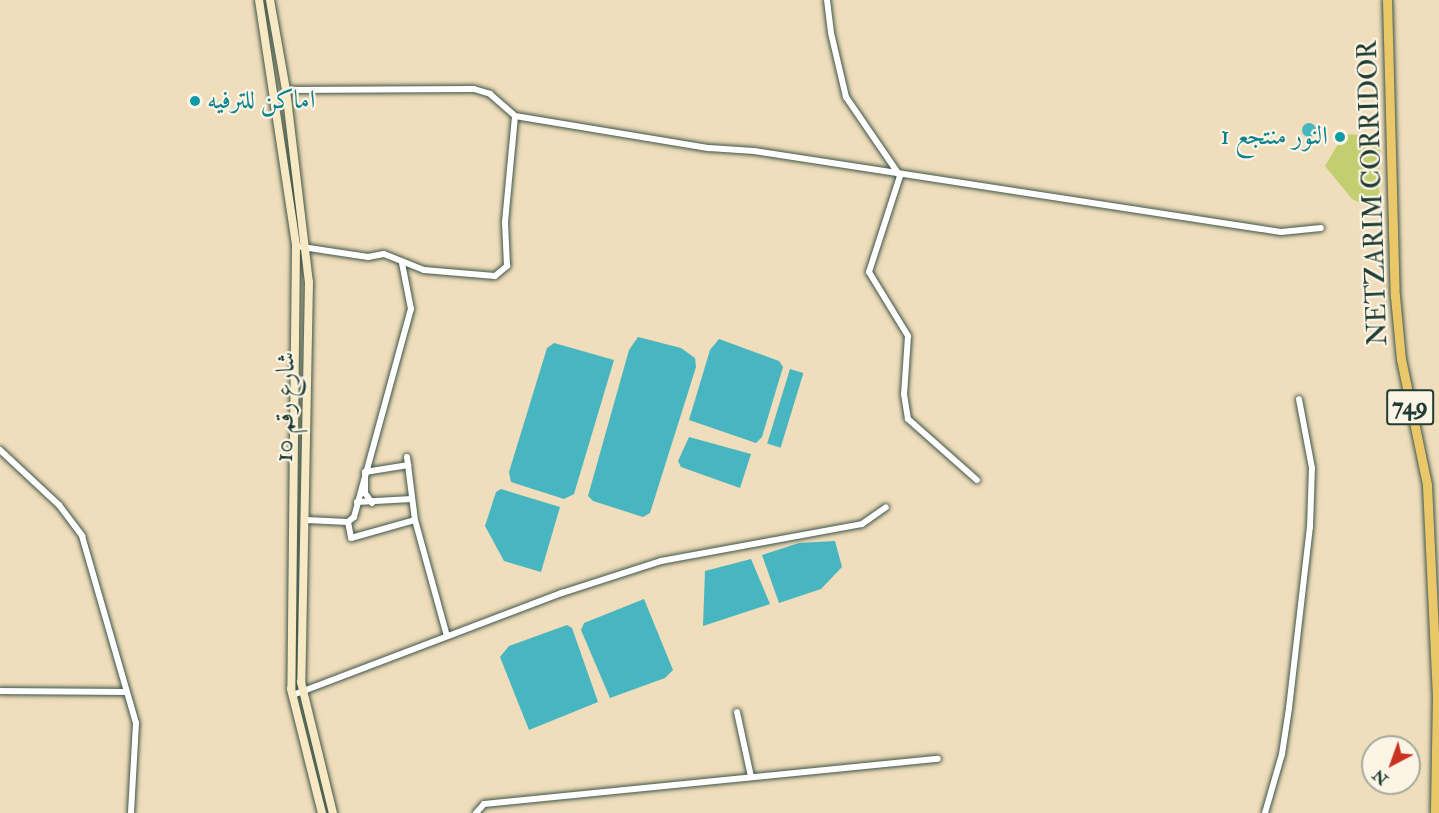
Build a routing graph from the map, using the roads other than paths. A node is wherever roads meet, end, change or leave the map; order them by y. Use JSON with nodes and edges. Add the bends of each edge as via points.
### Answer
{"nodes":[{"id":1,"x":259,"y":0,"type":"edge"},
{"id":2,"x":270,"y":0,"type":"edge"},
{"id":3,"x":827,"y":0,"type":"edge"},
{"id":4,"x":1387,"y":0,"type":"edge"},
{"id":5,"x":286,"y":90,"type":"junction"},
{"id":6,"x":514,"y":116,"type":"junction"},
{"id":7,"x":900,"y":176,"type":"junction"},
{"id":8,"x":1322,"y":228,"type":"dead end"},
{"id":9,"x":296,"y":246,"type":"junction"},
{"id":10,"x":307,"y":247,"type":"junction"},
{"id":11,"x":402,"y":263,"type":"junction"},
{"id":12,"x":1299,"y":399,"type":"dead end"},
{"id":13,"x":0,"y":450,"type":"edge"},
{"id":14,"x":407,"y":457,"type":"dead end"},
{"id":15,"x":408,"y":465,"type":"junction"},
{"id":16,"x":365,"y":472,"type":"junction"},
{"id":17,"x":977,"y":480,"type":"dead end"},
{"id":18,"x":412,"y":499,"type":"junction"},
{"id":19,"x":357,"y":502,"type":"junction"},
{"id":20,"x":372,"y":503,"type":"junction"},
{"id":21,"x":886,"y":507,"type":"dead end"},
{"id":22,"x":306,"y":520,"type":"junction"},
{"id":23,"x":415,"y":520,"type":"junction"},
{"id":24,"x":348,"y":522,"type":"junction"},
{"id":25,"x":447,"y":636,"type":"junction"},
{"id":26,"x":0,"y":691,"type":"edge"},
{"id":27,"x":125,"y":692,"type":"junction"},
{"id":28,"x":302,"y":693,"type":"junction"},
{"id":29,"x":293,"y":695,"type":"junction"},
{"id":30,"x":737,"y":712,"type":"dead end"},
{"id":31,"x":938,"y":759,"type":"dead end"},
{"id":32,"x":751,"y":777,"type":"junction"},
{"id":33,"x":131,"y":813,"type":"edge"},
{"id":34,"x":322,"y":813,"type":"edge"},
{"id":35,"x":333,"y":813,"type":"edge"},
{"id":36,"x":476,"y":813,"type":"edge"},
{"id":37,"x":1264,"y":813,"type":"edge"},
{"id":38,"x":1435,"y":813,"type":"edge"}],
"edges":[{"from":1,"to":9,"type":"main road","name":"شارع رقم 10"},
{"from":2,"to":5,"type":"main road","name":"شارع رقم 10"},
{"from":3,"to":7,"type":"street","via":[[846,97]]},
{"from":4,"to":38,"type":"main road","name":"NETZARIM CORRIDOR","number":"749","via":[[1395,296],[1410,408],[1427,485],[1437,694]]},
{"from":5,"to":6,"type":"street","via":[[474,89],[490,93]]},
{"from":5,"to":10,"type":"main road","name":"شارع رقم 10"},
{"from":6,"to":7,"type":"street"},
{"from":6,"to":11,"type":"street","via":[[505,222],[507,266],[495,276],[424,270]]},
{"from":7,"to":8,"type":"street","via":[[1281,232]]},
{"from":7,"to":17,"type":"street","via":[[869,272],[908,336],[904,394],[908,419]]},
{"from":9,"to":10,"type":"street"},
{"from":9,"to":29,"type":"main road","name":"شارع رقم 10"},
{"from":10,"to":11,"type":"street","via":[[368,257],[384,254]]},
{"from":10,"to":22,"type":"main road","name":"شارع رقم 10"},
{"from":11,"to":16,"type":"street","via":[[411,309]]},
{"from":12,"to":37,"type":"street","via":[[1312,468],[1310,527],[1287,720]]},
{"from":13,"to":27,"type":"street","via":[[59,505],[82,536]]},
{"from":14,"to":15,"type":"street"},
{"from":15,"to":16,"type":"street"},
{"from":15,"to":18,"type":"street"},
{"from":16,"to":19,"type":"street"},
{"from":16,"to":20,"type":"street","via":[[365,493]]},
{"from":18,"to":20,"type":"street"},
{"from":18,"to":23,"type":"street"},
{"from":19,"to":20,"type":"street"},
{"from":19,"to":24,"type":"street","via":[[353,519]]},
{"from":21,"to":25,"type":"street","via":[[862,524],[661,561]]},
{"from":22,"to":24,"type":"street"},
{"from":22,"to":28,"type":"main road","name":"شارع رقم 10"},
{"from":23,"to":24,"type":"street","via":[[351,538]]},
{"from":23,"to":25,"type":"street"},
{"from":25,"to":28,"type":"street"},
{"from":26,"to":27,"type":"street"},
{"from":27,"to":33,"type":"street","via":[[136,723]]},
{"from":28,"to":29,"type":"street"},
{"from":28,"to":35,"type":"main road","name":"شارع رقم 10"},
{"from":29,"to":34,"type":"main road","name":"شارع رقم 10"},
{"from":30,"to":32,"type":"street"},
{"from":31,"to":32,"type":"street"},
{"from":32,"to":36,"type":"street","via":[[605,795],[484,804]]}]}
